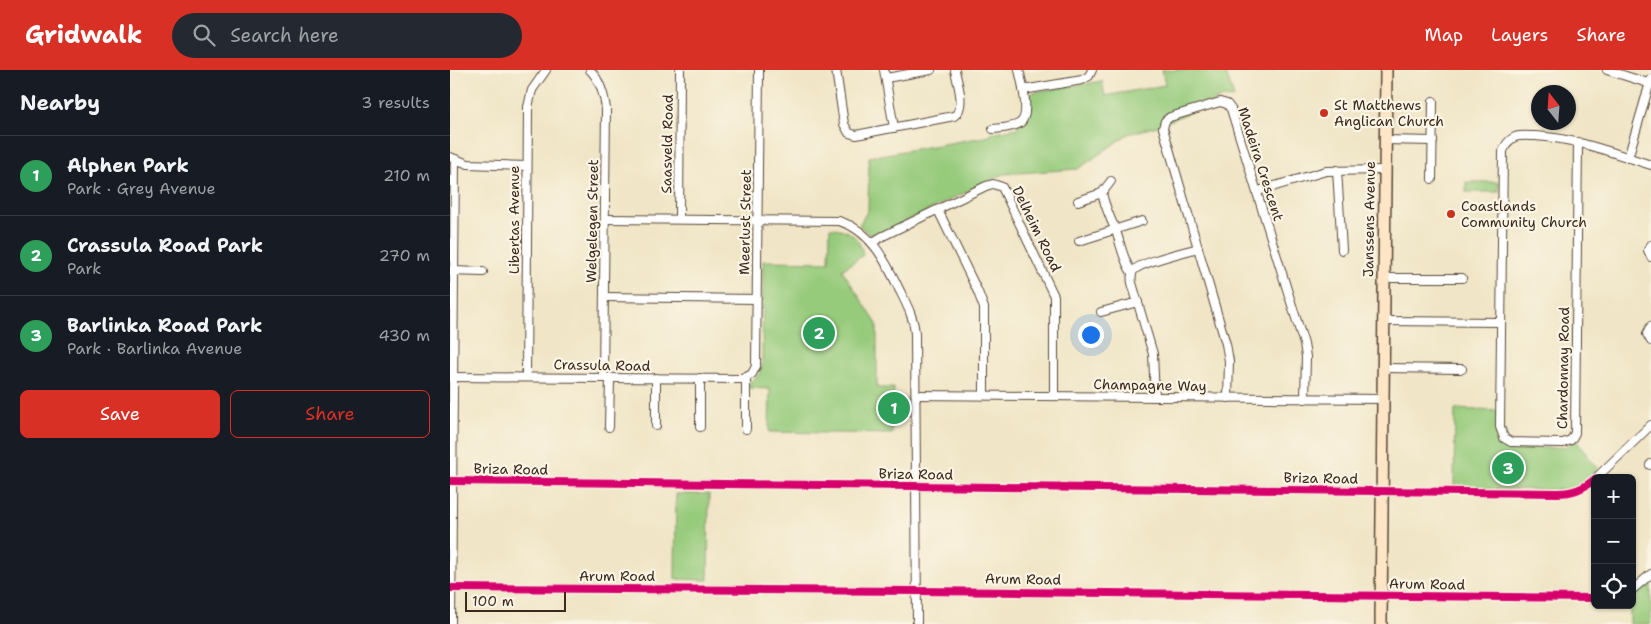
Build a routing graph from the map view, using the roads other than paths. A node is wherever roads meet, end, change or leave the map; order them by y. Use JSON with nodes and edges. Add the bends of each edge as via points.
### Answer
{"nodes":[{"id":1,"x":546,"y":70,"type":"edge"},
{"id":2,"x":590,"y":70,"type":"edge"},
{"id":3,"x":680,"y":70,"type":"edge"},
{"id":4,"x":759,"y":70,"type":"edge"},
{"id":5,"x":836,"y":70,"type":"edge"},
{"id":6,"x":931,"y":70,"type":"edge"},
{"id":7,"x":955,"y":70,"type":"edge"},
{"id":8,"x":1019,"y":70,"type":"edge"},
{"id":9,"x":1092,"y":70,"type":"edge"},
{"id":10,"x":1386,"y":70,"type":"edge"},
{"id":11,"x":1607,"y":70,"type":"edge"},
{"id":12,"x":885,"y":74,"type":"edge"},
{"id":13,"x":1651,"y":82,"type":"edge"},
{"id":14,"x":1023,"y":90,"type":"junction"},
{"id":15,"x":1433,"y":101,"type":"dead end"},
{"id":16,"x":894,"y":128,"type":"junction"},
{"id":17,"x":993,"y":130,"type":"dead end"},
{"id":18,"x":1385,"y":140,"type":"junction"},
{"id":19,"x":1432,"y":140,"type":"junction"},
{"id":20,"x":1578,"y":142,"type":"junction"},
{"id":21,"x":1628,"y":158,"type":"junction"},
{"id":22,"x":452,"y":159,"type":"edge"},
{"id":23,"x":1651,"y":165,"type":"edge"},
{"id":24,"x":527,"y":166,"type":"junction"},
{"id":25,"x":1337,"y":170,"type":"junction"},
{"id":26,"x":1385,"y":170,"type":"junction"},
{"id":27,"x":1432,"y":179,"type":"dead end"},
{"id":28,"x":1111,"y":182,"type":"dead end"},
{"id":29,"x":1258,"y":191,"type":"junction"},
{"id":30,"x":1102,"y":193,"type":"junction"},
{"id":31,"x":1078,"y":201,"type":"dead end"},
{"id":32,"x":938,"y":210,"type":"junction"},
{"id":33,"x":605,"y":219,"type":"junction"},
{"id":34,"x":679,"y":219,"type":"junction"},
{"id":35,"x":757,"y":220,"type":"junction"},
{"id":36,"x":1142,"y":221,"type":"dead end"},
{"id":37,"x":1115,"y":230,"type":"junction"},
{"id":38,"x":1079,"y":241,"type":"dead end"},
{"id":39,"x":872,"y":244,"type":"junction"},
{"id":40,"x":1651,"y":245,"type":"edge"},
{"id":41,"x":1198,"y":248,"type":"junction"},
{"id":42,"x":1342,"y":250,"type":"dead end"},
{"id":43,"x":1651,"y":257,"type":"edge"},
{"id":44,"x":452,"y":271,"type":"edge"},
{"id":45,"x":1131,"y":271,"type":"junction"},
{"id":46,"x":484,"y":272,"type":"dead end"},
{"id":47,"x":1384,"y":278,"type":"junction"},
{"id":48,"x":1462,"y":278,"type":"dead end"},
{"id":49,"x":604,"y":297,"type":"junction"},
{"id":50,"x":756,"y":299,"type":"junction"},
{"id":51,"x":1138,"y":302,"type":"junction"},
{"id":52,"x":1101,"y":312,"type":"dead end"},
{"id":53,"x":1384,"y":320,"type":"junction"},
{"id":54,"x":1501,"y":322,"type":"junction"},
{"id":55,"x":1651,"y":326,"type":"edge"},
{"id":56,"x":1651,"y":340,"type":"edge"},
{"id":57,"x":1383,"y":368,"type":"junction"},
{"id":58,"x":1462,"y":369,"type":"dead end"},
{"id":59,"x":526,"y":376,"type":"junction"},
{"id":60,"x":749,"y":376,"type":"junction"},
{"id":61,"x":451,"y":377,"type":"edge"},
{"id":62,"x":607,"y":377,"type":"junction"},
{"id":63,"x":656,"y":378,"type":"junction"},
{"id":64,"x":700,"y":378,"type":"junction"},
{"id":65,"x":916,"y":395,"type":"junction"},
{"id":66,"x":984,"y":395,"type":"junction"},
{"id":67,"x":1054,"y":396,"type":"junction"},
{"id":68,"x":1154,"y":397,"type":"junction"},
{"id":69,"x":1228,"y":398,"type":"junction"},
{"id":70,"x":1305,"y":399,"type":"junction"},
{"id":71,"x":1383,"y":399,"type":"junction"},
{"id":72,"x":656,"y":426,"type":"dead end"},
{"id":73,"x":609,"y":427,"type":"dead end"},
{"id":74,"x":700,"y":428,"type":"dead end"},
{"id":75,"x":746,"y":429,"type":"dead end"},
{"id":76,"x":1650,"y":429,"type":"edge"},
{"id":77,"x":1602,"y":474,"type":"edge"},
{"id":78,"x":451,"y":481,"type":"edge"},
{"id":79,"x":1591,"y":483,"type":"edge"},
{"id":80,"x":916,"y":486,"type":"junction"},
{"id":81,"x":1382,"y":491,"type":"junction"},
{"id":82,"x":1651,"y":574,"type":"edge"},
{"id":83,"x":1636,"y":587,"type":"edge"},
{"id":84,"x":451,"y":588,"type":"edge"},
{"id":85,"x":917,"y":591,"type":"junction"},
{"id":86,"x":1381,"y":596,"type":"junction"},
{"id":87,"x":1591,"y":598,"type":"edge"},
{"id":88,"x":451,"y":624,"type":"edge"},
{"id":89,"x":917,"y":624,"type":"edge"},
{"id":90,"x":1381,"y":624,"type":"edge"}],
"edges":[{"from":1,"to":24,"type":"street","name":"Libertas Avenue","via":[[537,80],[529,99]]},
{"from":2,"to":33,"type":"street","name":"Welgelegen Street","via":[[598,80],[605,100]]},
{"from":3,"to":34,"type":"street","name":"Saasveld Road"},
{"from":4,"to":35,"type":"street","name":"Meerlust Street"},
{"from":5,"to":16,"type":"street","via":[[844,124],[849,132],[859,134]]},
{"from":6,"to":12,"type":"street"},
{"from":7,"to":16,"type":"street","via":[[960,104],[958,114],[948,119]]},
{"from":8,"to":14,"type":"street"},
{"from":9,"to":14,"type":"street","via":[[1082,80]]},
{"from":10,"to":18,"type":"street","name":"Janssens Avenue"},
{"from":11,"to":13,"type":"street"},
{"from":12,"to":16,"type":"street"},
{"from":13,"to":21,"type":"street"},
{"from":14,"to":17,"type":"street","via":[[1024,118],[1018,124]]},
{"from":15,"to":19,"type":"street"},
{"from":18,"to":19,"type":"street"},
{"from":18,"to":26,"type":"street","name":"Janssens Avenue"},
{"from":19,"to":27,"type":"street"},
{"from":20,"to":21,"type":"street"},
{"from":20,"to":54,"type":"street","via":[[1519,136],[1508,142],[1503,151]]},
{"from":20,"to":54,"type":"street","name":"Chardonnay Road","via":[[1576,430],[1568,442],[1514,443],[1502,435]]},
{"from":21,"to":23,"type":"street"},
{"from":22,"to":24,"type":"street","via":[[479,165]]},
{"from":22,"to":44,"type":"street"},
{"from":24,"to":59,"type":"street","name":"Libertas Avenue"},
{"from":25,"to":26,"type":"street"},
{"from":25,"to":29,"type":"street","via":[[1316,172]]},
{"from":25,"to":42,"type":"street"},
{"from":26,"to":47,"type":"street","name":"Janssens Avenue"},
{"from":28,"to":30,"type":"street"},
{"from":29,"to":41,"type":"street","name":"Madeira Crescent","via":[[1228,105],[1217,102],[1167,119],[1164,131]]},
{"from":29,"to":70,"type":"street","name":"Madeira Crescent","via":[[1305,348]]},
{"from":30,"to":31,"type":"street"},
{"from":30,"to":37,"type":"street"},
{"from":32,"to":39,"type":"street","name":"Delheim Road"},
{"from":32,"to":66,"type":"street","via":[[984,308]]},
{"from":32,"to":67,"type":"street","name":"Delheim Road","via":[[993,184],[1005,191],[1054,296]]},
{"from":33,"to":34,"type":"street"},
{"from":33,"to":49,"type":"street","name":"Welgelegen Street"},
{"from":34,"to":35,"type":"street"},
{"from":35,"to":39,"type":"street","via":[[839,221],[852,226]]},
{"from":35,"to":50,"type":"street","name":"Meerlust Street"},
{"from":36,"to":37,"type":"street"},
{"from":37,"to":38,"type":"street"},
{"from":37,"to":45,"type":"street"},
{"from":39,"to":65,"type":"street","via":[[886,261],[913,322]]},
{"from":40,"to":43,"type":"street","via":[[1648,250]]},
{"from":41,"to":45,"type":"street"},
{"from":41,"to":69,"type":"street","name":"Madeira Crescent","via":[[1228,352]]},
{"from":44,"to":46,"type":"street"},
{"from":44,"to":61,"type":"street"},
{"from":45,"to":51,"type":"street"},
{"from":47,"to":48,"type":"street"},
{"from":47,"to":53,"type":"street","name":"Janssens Avenue"},
{"from":49,"to":50,"type":"street"},
{"from":49,"to":62,"type":"street","name":"Welgelegen Street"},
{"from":50,"to":60,"type":"street","name":"Meerlust Street","via":[[756,366]]},
{"from":51,"to":52,"type":"street"},
{"from":51,"to":68,"type":"street","via":[[1153,354]]},
{"from":53,"to":54,"type":"street"},
{"from":53,"to":57,"type":"street","name":"Janssens Avenue"},
{"from":55,"to":56,"type":"street","via":[[1647,334]]},
{"from":57,"to":58,"type":"street"},
{"from":57,"to":71,"type":"street","name":"Janssens Avenue"},
{"from":59,"to":61,"type":"street","name":"Crassula Road"},
{"from":59,"to":62,"type":"street","name":"Crassula Road"},
{"from":60,"to":64,"type":"street","name":"Crassula Road"},
{"from":60,"to":75,"type":"street","name":"Meerlust Street"},
{"from":61,"to":78,"type":"street"},
{"from":62,"to":63,"type":"street","name":"Crassula Road"},
{"from":62,"to":73,"type":"street","name":"Welgelegen Street"},
{"from":63,"to":64,"type":"street","name":"Crassula Road"},
{"from":63,"to":72,"type":"street"},
{"from":64,"to":74,"type":"street"},
{"from":65,"to":66,"type":"street","name":"Champagne Way"},
{"from":65,"to":80,"type":"street"},
{"from":66,"to":67,"type":"street","name":"Champagne Way"},
{"from":67,"to":68,"type":"street","name":"Champagne Way"},
{"from":68,"to":69,"type":"street","name":"Champagne Way"},
{"from":69,"to":70,"type":"street","name":"Champagne Way"},
{"from":70,"to":71,"type":"street","name":"Champagne Way"},
{"from":71,"to":81,"type":"street","name":"Janssens Avenue"},
{"from":76,"to":77,"type":"street","name":"Briza Road"},
{"from":78,"to":80,"type":"street","name":"Briza Road"},
{"from":78,"to":84,"type":"street"},
{"from":79,"to":81,"type":"street","name":"Briza Road","via":[[1567,493]]},
{"from":80,"to":81,"type":"street","name":"Briza Road"},
{"from":80,"to":85,"type":"street"},
{"from":81,"to":86,"type":"street","name":"Janssens Avenue"},
{"from":82,"to":83,"type":"street"},
{"from":84,"to":85,"type":"street","name":"Arum Road"},
{"from":84,"to":88,"type":"street"},
{"from":85,"to":86,"type":"street","name":"Arum Road"},
{"from":85,"to":89,"type":"street"},
{"from":86,"to":87,"type":"street","name":"Arum Road"},
{"from":86,"to":90,"type":"street","name":"Janssens Avenue"}]}
